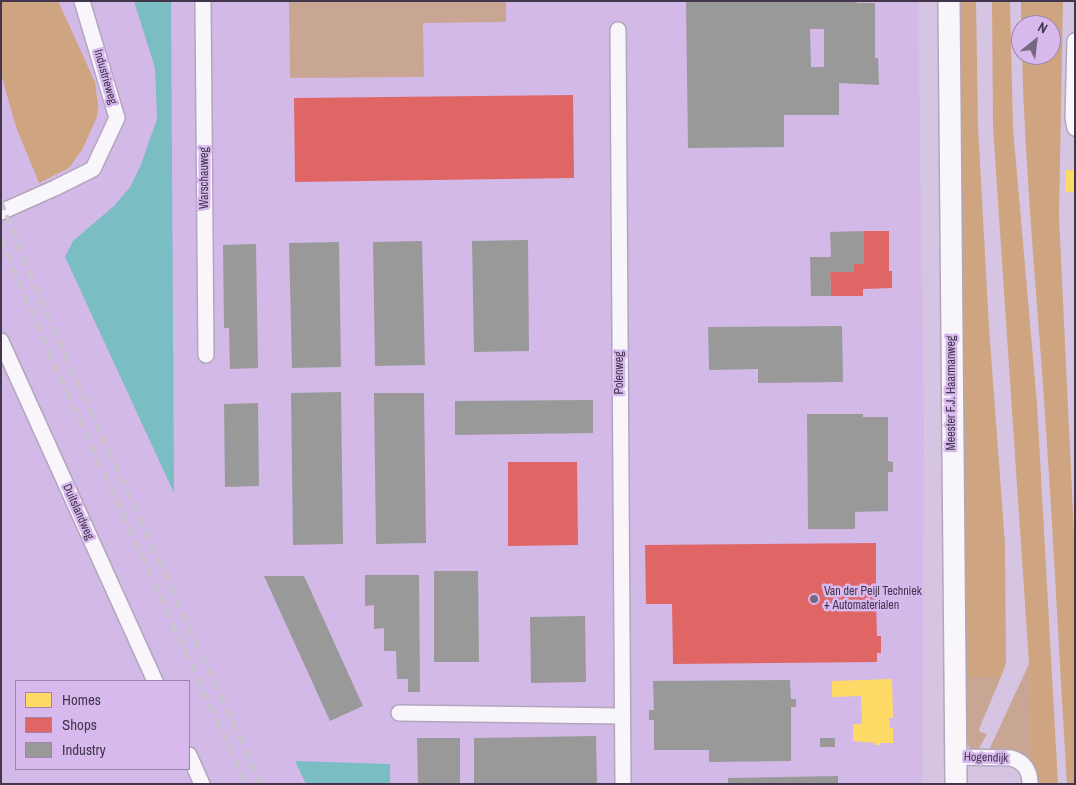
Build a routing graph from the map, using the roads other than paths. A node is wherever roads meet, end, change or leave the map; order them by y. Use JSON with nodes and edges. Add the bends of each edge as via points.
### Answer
{"nodes":[{"id":1,"x":82,"y":1,"type":"edge"},
{"id":2,"x":203,"y":1,"type":"edge"},
{"id":3,"x":949,"y":1,"type":"edge"},
{"id":4,"x":618,"y":30,"type":"dead end"},
{"id":5,"x":1075,"y":41,"type":"edge"},
{"id":6,"x":1075,"y":128,"type":"edge"},
{"id":7,"x":1,"y":212,"type":"edge"},
{"id":8,"x":1,"y":341,"type":"edge"},
{"id":9,"x":206,"y":355,"type":"dead end"},
{"id":10,"x":155,"y":680,"type":"edge"},
{"id":11,"x":399,"y":713,"type":"dead end"},
{"id":12,"x":622,"y":716,"type":"junction"},
{"id":13,"x":190,"y":757,"type":"edge"},
{"id":14,"x":956,"y":757,"type":"junction"},
{"id":15,"x":202,"y":784,"type":"edge"},
{"id":16,"x":623,"y":784,"type":"edge"},
{"id":17,"x":956,"y":784,"type":"edge"},
{"id":18,"x":1030,"y":784,"type":"edge"}],
"edges":[{"from":1,"to":7,"type":"street","name":"Industrieweg","via":[[117,118],[92,169]]},
{"from":2,"to":9,"type":"street","name":"Warschauweg"},
{"from":3,"to":14,"type":"main road","name":"Meester F.J. Haarmanweg"},
{"from":4,"to":12,"type":"street","name":"Polenweg"},
{"from":5,"to":6,"type":"street"},
{"from":8,"to":10,"type":"street","name":"Duitslandweg"},
{"from":11,"to":12,"type":"street"},
{"from":12,"to":16,"type":"street","name":"Polenweg"},
{"from":13,"to":15,"type":"street"},
{"from":14,"to":17,"type":"main road","name":"Meester F.J. Haarmanweg"},
{"from":14,"to":18,"type":"street","name":"Hogendijk","via":[[1018,760],[1028,770]]}]}
